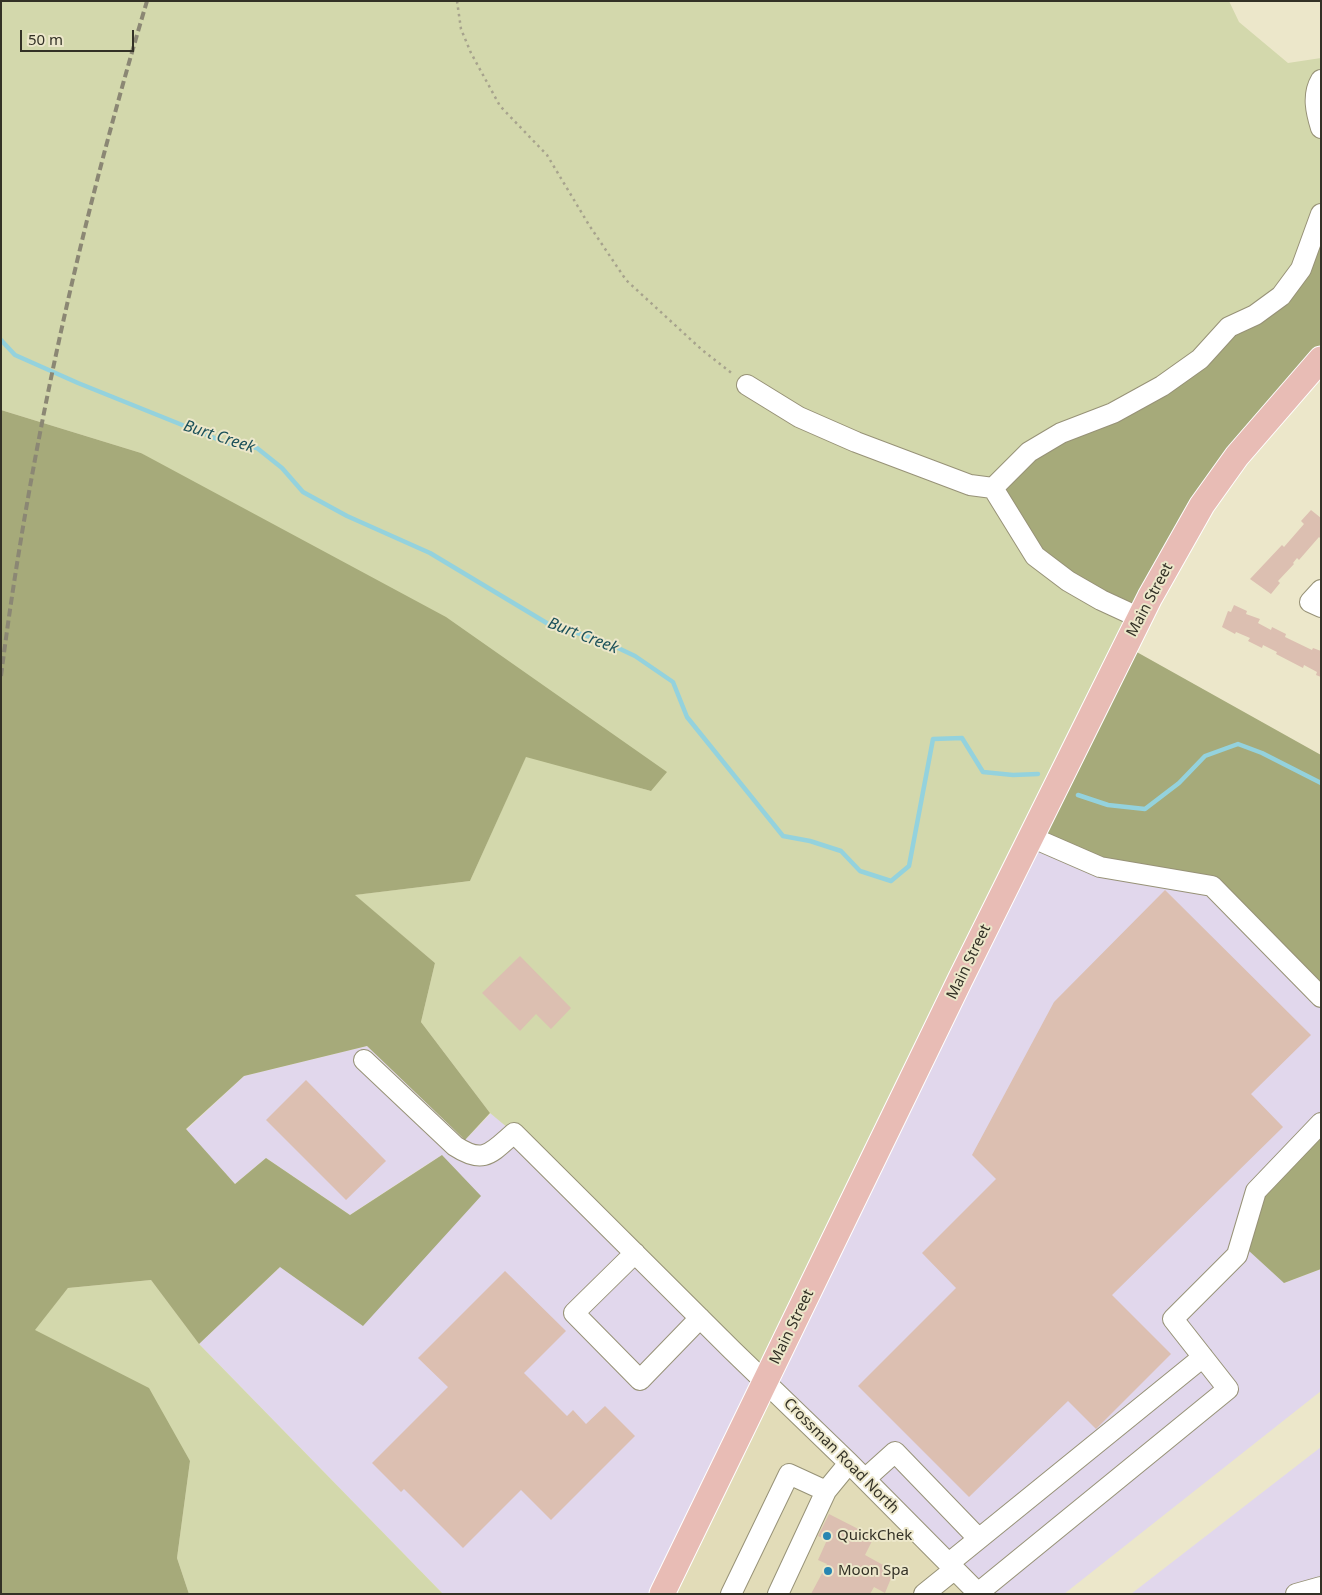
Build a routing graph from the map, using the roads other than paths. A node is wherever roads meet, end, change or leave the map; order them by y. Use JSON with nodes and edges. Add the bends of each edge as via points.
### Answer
{"nodes":[{"id":1,"x":1321,"y":80,"type":"edge"},
{"id":2,"x":1321,"y":128,"type":"edge"},
{"id":3,"x":1321,"y":214,"type":"edge"},
{"id":4,"x":1321,"y":359,"type":"edge"},
{"id":5,"x":747,"y":385,"type":"road end"},
{"id":6,"x":993,"y":488,"type":"junction"},
{"id":7,"x":1321,"y":590,"type":"edge"},
{"id":8,"x":1321,"y":608,"type":"edge"},
{"id":9,"x":1140,"y":618,"type":"junction"},
{"id":10,"x":1031,"y":837,"type":"junction"},
{"id":11,"x":1321,"y":997,"type":"edge"},
{"id":12,"x":364,"y":1060,"type":"dead end"},
{"id":13,"x":1321,"y":1123,"type":"edge"},
{"id":14,"x":635,"y":1252,"type":"junction"},
{"id":15,"x":700,"y":1318,"type":"junction"},
{"id":16,"x":1203,"y":1357,"type":"junction"},
{"id":17,"x":765,"y":1382,"type":"junction"},
{"id":18,"x":849,"y":1463,"type":"junction"},
{"id":19,"x":865,"y":1479,"type":"junction"},
{"id":20,"x":826,"y":1491,"type":"junction"},
{"id":21,"x":978,"y":1538,"type":"junction"},
{"id":22,"x":952,"y":1566,"type":"junction"},
{"id":23,"x":1321,"y":1587,"type":"edge"},
{"id":24,"x":979,"y":1593,"type":"edge"},
{"id":25,"x":662,"y":1594,"type":"edge"},
{"id":26,"x":731,"y":1594,"type":"edge"},
{"id":27,"x":778,"y":1594,"type":"edge"},
{"id":28,"x":924,"y":1594,"type":"edge"},
{"id":29,"x":1296,"y":1594,"type":"edge"}],
"edges":[{"from":1,"to":2,"type":"street","via":[[1317,87],[1315,111]]},
{"from":3,"to":6,"type":"street","via":[[1301,269],[1282,296],[1230,327],[1200,359],[1162,386],[1113,413],[1061,433],[1029,452]]},
{"from":4,"to":9,"type":"main road","name":"Main Street","via":[[1237,456],[1202,506]]},
{"from":5,"to":6,"type":"street","via":[[799,417],[856,442],[970,485]]},
{"from":6,"to":9,"type":"street","via":[[1035,556],[1068,581]]},
{"from":7,"to":8,"type":"street","via":[[1310,602]]},
{"from":9,"to":10,"type":"main road","name":"Main Street"},
{"from":10,"to":11,"type":"street","via":[[1100,867],[1212,886]]},
{"from":10,"to":17,"type":"main road","name":"Main Street"},
{"from":12,"to":14,"type":"street","name":"Crossman Road North","via":[[467,1154],[482,1157],[514,1133]]},
{"from":13,"to":16,"type":"street","via":[[1256,1191],[1237,1255],[1173,1319]]},
{"from":14,"to":15,"type":"street","name":"Crossman Road North"},
{"from":14,"to":15,"type":"street","via":[[574,1313],[640,1380]]},
{"from":15,"to":17,"type":"street","name":"Crossman Road North"},
{"from":16,"to":21,"type":"street"},
{"from":16,"to":24,"type":"street","via":[[1228,1389]]},
{"from":17,"to":18,"type":"street","name":"Crossman Road North"},
{"from":17,"to":25,"type":"main road","name":"Main Street"},
{"from":18,"to":19,"type":"street","name":"Crossman Road North"},
{"from":18,"to":20,"type":"street"},
{"from":19,"to":21,"type":"street","via":[[895,1452]]},
{"from":19,"to":22,"type":"street","name":"Crossman Road North"},
{"from":20,"to":26,"type":"street","via":[[789,1474]]},
{"from":20,"to":27,"type":"street"},
{"from":21,"to":22,"type":"street"},
{"from":22,"to":24,"type":"street","name":"Crossman Road North"},
{"from":22,"to":28,"type":"street"},
{"from":23,"to":29,"type":"street"}]}
